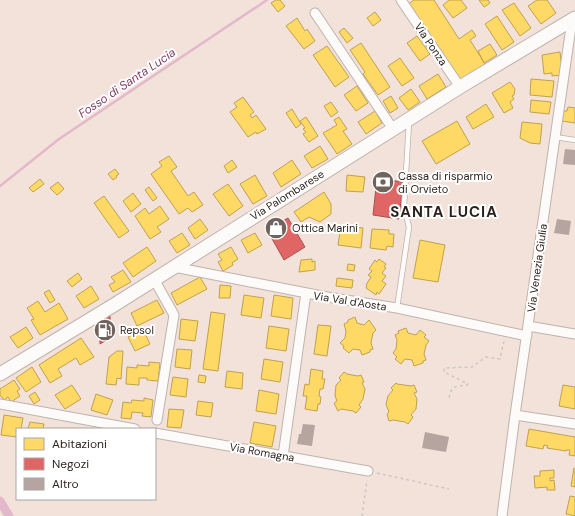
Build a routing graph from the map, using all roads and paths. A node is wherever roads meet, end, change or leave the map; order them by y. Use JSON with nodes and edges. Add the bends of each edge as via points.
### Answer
{"nodes":[{"id":1,"x":401,"y":0,"type":"edge"},
{"id":2,"x":315,"y":13,"type":"dead end"},
{"id":3,"x":574,"y":19,"type":"edge"},
{"id":4,"x":460,"y":87,"type":"junction"},
{"id":5,"x":410,"y":119,"type":"junction"},
{"id":6,"x":393,"y":129,"type":"junction"},
{"id":7,"x":555,"y":137,"type":"junction"},
{"id":8,"x":575,"y":140,"type":"edge"},
{"id":9,"x":174,"y":267,"type":"junction"},
{"id":10,"x":154,"y":279,"type":"junction"},
{"id":11,"x":306,"y":293,"type":"junction"},
{"id":12,"x":397,"y":308,"type":"junction"},
{"id":13,"x":528,"y":326,"type":"junction"},
{"id":14,"x":575,"y":334,"type":"edge"},
{"id":15,"x":527,"y":336,"type":"junction"},
{"id":16,"x":504,"y":341,"type":"dead end"},
{"id":17,"x":0,"y":374,"type":"edge"},
{"id":18,"x":448,"y":398,"type":"dead end"},
{"id":19,"x":0,"y":404,"type":"edge"},
{"id":20,"x":515,"y":415,"type":"junction"},
{"id":21,"x":157,"y":420,"type":"dead end"},
{"id":22,"x":575,"y":424,"type":"edge"},
{"id":23,"x":131,"y":428,"type":"edge"},
{"id":24,"x":156,"y":433,"type":"edge"},
{"id":25,"x":283,"y":456,"type":"junction"},
{"id":26,"x":368,"y":472,"type":"junction"},
{"id":27,"x":449,"y":489,"type":"dead end"},
{"id":28,"x":362,"y":516,"type":"edge"},
{"id":29,"x":502,"y":516,"type":"edge"}],
"edges":[{"from":1,"to":4,"type":"street","name":"Via Ponza"},
{"from":2,"to":6,"type":"street"},
{"from":3,"to":4,"type":"main road","name":"Via Palombarese"},
{"from":3,"to":7,"type":"street","name":"Via Venezia Giulia"},
{"from":4,"to":5,"type":"main road","name":"Via Palombarese"},
{"from":5,"to":6,"type":"main road","name":"Via Palombarese"},
{"from":5,"to":12,"type":"lane","via":[[404,204],[409,227]]},
{"from":6,"to":9,"type":"main road","name":"Via Palombarese"},
{"from":7,"to":8,"type":"lane"},
{"from":7,"to":13,"type":"street","name":"Via Venezia Giulia"},
{"from":9,"to":10,"type":"main road","name":"Via Palombarese"},
{"from":9,"to":11,"type":"street","name":"Via Val d'Aosta"},
{"from":10,"to":17,"type":"main road","name":"Via Palombarese"},
{"from":10,"to":21,"type":"street","via":[[174,315]]},
{"from":11,"to":12,"type":"street","name":"Via Val d'Aosta"},
{"from":11,"to":25,"type":"street"},
{"from":12,"to":15,"type":"street","name":"Via Val d'Aosta"},
{"from":13,"to":14,"type":"street"},
{"from":13,"to":15,"type":"street","name":"Via Venezia Giulia"},
{"from":15,"to":20,"type":"street","name":"Via Venezia Giulia"},
{"from":16,"to":18,"type":"path","via":[[500,359],[486,357],[472,367],[444,368],[444,372],[468,384],[453,387]]},
{"from":19,"to":23,"type":"street"},
{"from":20,"to":22,"type":"street"},
{"from":20,"to":29,"type":"street","name":"Via Venezia Giulia"},
{"from":24,"to":25,"type":"street","name":"Via Romagna"},
{"from":25,"to":26,"type":"street","name":"Via Romagna"},
{"from":26,"to":27,"type":"path"},
{"from":26,"to":28,"type":"path"}]}
